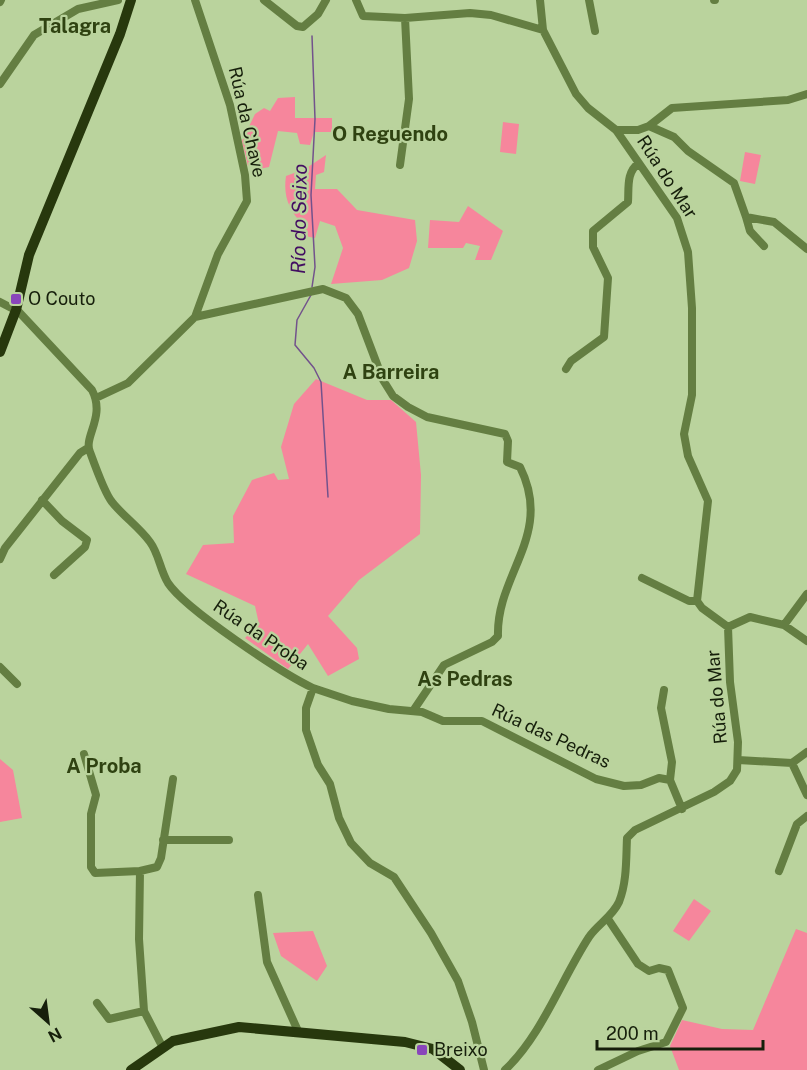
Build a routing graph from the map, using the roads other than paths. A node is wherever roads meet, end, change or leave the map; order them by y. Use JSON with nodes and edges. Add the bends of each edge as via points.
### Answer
{"nodes":[{"id":1,"x":118,"y":0,"type":"edge"},
{"id":2,"x":131,"y":0,"type":"edge"},
{"id":3,"x":195,"y":0,"type":"edge"},
{"id":4,"x":264,"y":0,"type":"edge"},
{"id":5,"x":326,"y":0,"type":"edge"},
{"id":6,"x":356,"y":0,"type":"edge"},
{"id":7,"x":540,"y":0,"type":"edge"},
{"id":8,"x":590,"y":0,"type":"edge"},
{"id":9,"x":405,"y":18,"type":"junction"},
{"id":10,"x":543,"y":30,"type":"junction"},
{"id":11,"x":595,"y":31,"type":"dead end"},
{"id":12,"x":0,"y":84,"type":"edge"},
{"id":13,"x":807,"y":94,"type":"edge"},
{"id":14,"x":649,"y":126,"type":"junction"},
{"id":15,"x":616,"y":130,"type":"junction"},
{"id":16,"x":639,"y":163,"type":"junction"},
{"id":17,"x":400,"y":165,"type":"dead end"},
{"id":18,"x":746,"y":217,"type":"junction"},
{"id":19,"x":764,"y":246,"type":"dead end"},
{"id":20,"x":807,"y":249,"type":"edge"},
{"id":21,"x":0,"y":302,"type":"edge"},
{"id":22,"x":16,"y":310,"type":"junction"},
{"id":23,"x":195,"y":317,"type":"junction"},
{"id":24,"x":0,"y":352,"type":"edge"},
{"id":25,"x":566,"y":369,"type":"dead end"},
{"id":26,"x":96,"y":398,"type":"junction"},
{"id":27,"x":88,"y":448,"type":"junction"},
{"id":28,"x":42,"y":500,"type":"junction"},
{"id":29,"x":0,"y":559,"type":"edge"},
{"id":30,"x":54,"y":575,"type":"dead end"},
{"id":31,"x":642,"y":578,"type":"dead end"},
{"id":32,"x":807,"y":594,"type":"edge"},
{"id":33,"x":697,"y":601,"type":"junction"},
{"id":34,"x":784,"y":625,"type":"junction"},
{"id":35,"x":728,"y":627,"type":"junction"},
{"id":36,"x":807,"y":641,"type":"edge"},
{"id":37,"x":0,"y":667,"type":"edge"},
{"id":38,"x":16,"y":684,"type":"dead end"},
{"id":39,"x":313,"y":688,"type":"junction"},
{"id":40,"x":664,"y":690,"type":"dead end"},
{"id":41,"x":413,"y":711,"type":"junction"},
{"id":42,"x":807,"y":752,"type":"edge"},
{"id":43,"x":84,"y":754,"type":"dead end"},
{"id":44,"x":738,"y":760,"type":"junction"},
{"id":45,"x":792,"y":763,"type":"junction"},
{"id":46,"x":173,"y":779,"type":"dead end"},
{"id":47,"x":670,"y":780,"type":"junction"},
{"id":48,"x":807,"y":795,"type":"edge"},
{"id":49,"x":682,"y":809,"type":"junction"},
{"id":50,"x":807,"y":816,"type":"edge"},
{"id":51,"x":163,"y":840,"type":"junction"},
{"id":52,"x":229,"y":840,"type":"dead end"},
{"id":53,"x":140,"y":871,"type":"junction"},
{"id":54,"x":779,"y":871,"type":"dead end"},
{"id":55,"x":258,"y":896,"type":"dead end"},
{"id":56,"x":608,"y":919,"type":"junction"},
{"id":57,"x":97,"y":1003,"type":"dead end"},
{"id":58,"x":144,"y":1011,"type":"junction"},
{"id":59,"x":298,"y":1031,"type":"junction"},
{"id":60,"x":162,"y":1046,"type":"junction"},
{"id":61,"x":131,"y":1070,"type":"edge"},
{"id":62,"x":460,"y":1070,"type":"edge"},
{"id":63,"x":484,"y":1070,"type":"edge"},
{"id":64,"x":505,"y":1070,"type":"edge"},
{"id":65,"x":598,"y":1070,"type":"edge"}],
"edges":[{"from":1,"to":12,"type":"street","via":[[78,9],[34,35]]},
{"from":2,"to":22,"type":"main road","via":[[30,255]]},
{"from":3,"to":23,"type":"street","name":"Rúa da Chave","via":[[230,105],[247,201],[218,254]]},
{"from":4,"to":5,"type":"street","via":[[303,27]]},
{"from":6,"to":9,"type":"street","via":[[363,16]]},
{"from":7,"to":10,"type":"street","name":"Rúa do Mar"},
{"from":8,"to":11,"type":"street"},
{"from":9,"to":10,"type":"street","via":[[470,13]]},
{"from":9,"to":17,"type":"street","via":[[409,99]]},
{"from":10,"to":15,"type":"street","name":"Rúa do Mar","via":[[576,94]]},
{"from":13,"to":14,"type":"street","via":[[788,100],[672,108]]},
{"from":14,"to":15,"type":"street"},
{"from":14,"to":18,"type":"street","via":[[674,137],[734,183]]},
{"from":15,"to":16,"type":"street","name":"Rúa do Mar"},
{"from":16,"to":25,"type":"street","via":[[629,180],[628,202],[593,231],[593,247],[608,278],[604,337],[570,361]]},
{"from":16,"to":33,"type":"street","name":"Rúa do Mar","via":[[677,218],[688,252],[692,395],[684,434],[688,456],[708,501]]},
{"from":18,"to":19,"type":"street","via":[[750,231]]},
{"from":18,"to":20,"type":"street","via":[[774,222]]},
{"from":21,"to":22,"type":"street"},
{"from":22,"to":24,"type":"main road"},
{"from":22,"to":26,"type":"street"},
{"from":23,"to":26,"type":"street","via":[[128,383]]},
{"from":23,"to":41,"type":"street","via":[[323,289],[346,298],[358,314],[393,396],[427,417],[506,434],[507,462],[520,467],[526,478],[531,511],[528,539],[500,605],[498,636],[444,665]]},
{"from":26,"to":27,"type":"street","via":[[98,414]]},
{"from":27,"to":28,"type":"street"},
{"from":27,"to":39,"type":"street","name":"Rúa da Proba","via":[[110,500],[154,548],[176,593],[281,672]]},
{"from":28,"to":29,"type":"street"},
{"from":28,"to":30,"type":"street","via":[[87,540],[86,547]]},
{"from":31,"to":33,"type":"street","via":[[688,601]]},
{"from":32,"to":34,"type":"street"},
{"from":33,"to":35,"type":"street","name":"Rúa do Mar"},
{"from":34,"to":35,"type":"street","via":[[750,616]]},
{"from":34,"to":36,"type":"street"},
{"from":35,"to":44,"type":"street","name":"Rúa do Mar"},
{"from":37,"to":38,"type":"street"},
{"from":39,"to":41,"type":"street","name":"Rúa das Pedras","via":[[352,701]]},
{"from":39,"to":63,"type":"street","name":"Rúa da Proba","via":[[306,708],[306,730],[314,756],[330,784],[339,818],[351,843],[370,863],[394,877],[431,933],[458,981]]},
{"from":40,"to":47,"type":"street","via":[[662,708],[672,762]]},
{"from":41,"to":47,"type":"street","name":"Rúa das Pedras","via":[[444,721],[482,721],[596,779],[624,786],[659,778]]},
{"from":42,"to":45,"type":"street"},
{"from":43,"to":53,"type":"street","via":[[96,795],[91,813],[91,867],[95,873]]},
{"from":44,"to":45,"type":"street"},
{"from":44,"to":49,"type":"street","name":"Rúa do Mar","via":[[730,781]]},
{"from":45,"to":48,"type":"street"},
{"from":46,"to":51,"type":"street"},
{"from":47,"to":49,"type":"street"},
{"from":49,"to":56,"type":"street","name":"Rúa do Mar","via":[[635,830],[627,838],[625,881]]},
{"from":50,"to":54,"type":"street","via":[[797,824]]},
{"from":51,"to":52,"type":"street"},
{"from":51,"to":53,"type":"street","via":[[157,867]]},
{"from":53,"to":58,"type":"street"},
{"from":55,"to":59,"type":"street","via":[[267,962]]},
{"from":56,"to":64,"type":"street","name":"Rúa do Mar","via":[[591,934],[528,1043]]},
{"from":56,"to":65,"type":"street","via":[[638,964],[649,971],[668,970],[683,1008],[666,1042]]},
{"from":57,"to":58,"type":"street","via":[[109,1019]]},
{"from":58,"to":60,"type":"street"},
{"from":59,"to":60,"type":"main road","via":[[225,1029]]},
{"from":59,"to":62,"type":"main road","via":[[422,1045]]},
{"from":60,"to":61,"type":"main road"}]}
